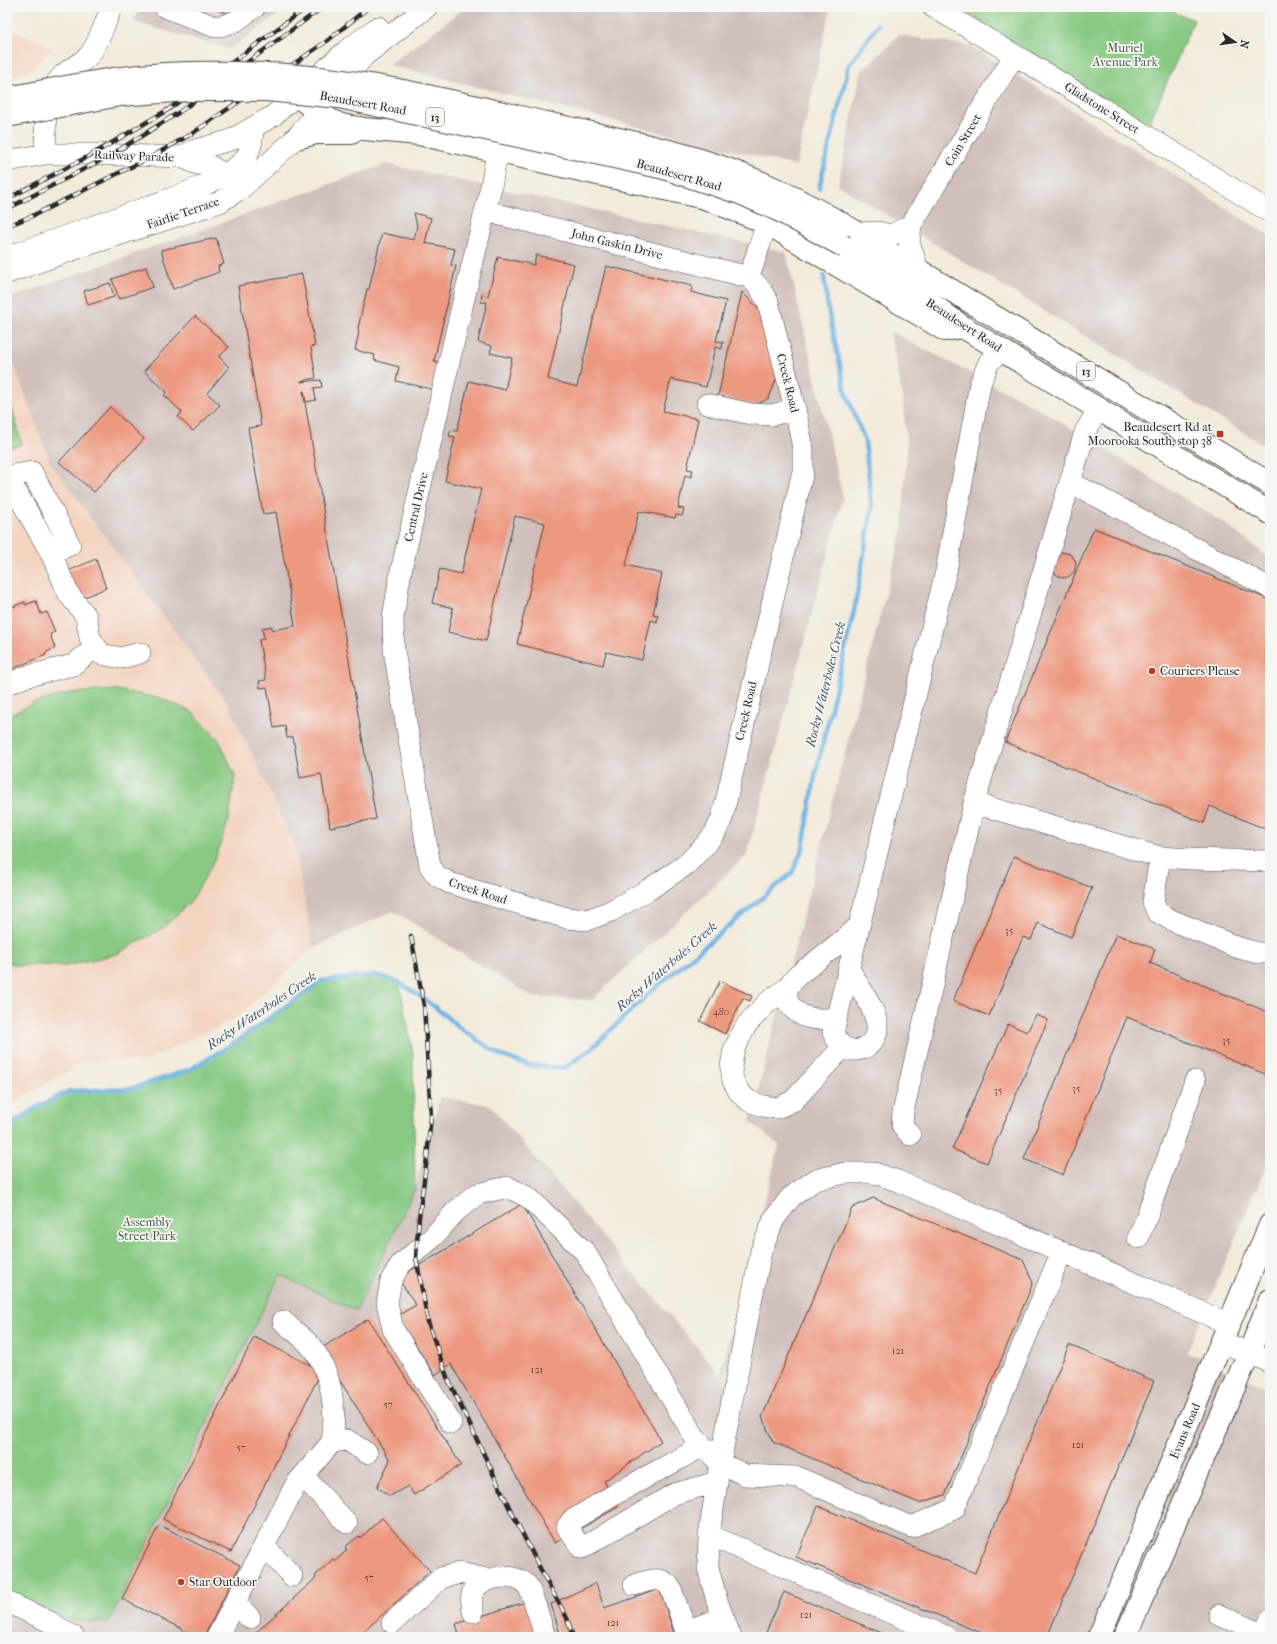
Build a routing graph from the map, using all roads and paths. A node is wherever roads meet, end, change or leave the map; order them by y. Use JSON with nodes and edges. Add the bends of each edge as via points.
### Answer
{"nodes":[{"id":1,"x":112,"y":7,"type":"edge"},
{"id":2,"x":166,"y":7,"type":"edge"},
{"id":3,"x":255,"y":7,"type":"edge"},
{"id":4,"x":404,"y":7,"type":"edge"},
{"id":5,"x":427,"y":7,"type":"edge"},
{"id":6,"x":933,"y":7,"type":"edge"},
{"id":7,"x":1014,"y":56,"type":"junction"},
{"id":8,"x":297,"y":96,"type":"junction"},
{"id":9,"x":7,"y":98,"type":"edge"},
{"id":10,"x":322,"y":107,"type":"junction"},
{"id":11,"x":7,"y":116,"type":"edge"},
{"id":12,"x":253,"y":127,"type":"junction"},
{"id":13,"x":364,"y":129,"type":"junction"},
{"id":14,"x":296,"y":138,"type":"junction"},
{"id":15,"x":497,"y":152,"type":"junction"},
{"id":16,"x":46,"y":154,"type":"junction"},
{"id":17,"x":185,"y":159,"type":"junction"},
{"id":18,"x":7,"y":161,"type":"edge"},
{"id":19,"x":224,"y":174,"type":"junction"},
{"id":20,"x":243,"y":187,"type":"junction"},
{"id":21,"x":183,"y":194,"type":"junction"},
{"id":22,"x":485,"y":211,"type":"junction"},
{"id":23,"x":1270,"y":212,"type":"edge"},
{"id":24,"x":767,"y":223,"type":"junction"},
{"id":25,"x":911,"y":225,"type":"junction"},
{"id":26,"x":849,"y":235,"type":"junction"},
{"id":27,"x":7,"y":257,"type":"edge"},
{"id":28,"x":918,"y":269,"type":"junction"},
{"id":29,"x":7,"y":273,"type":"edge"},
{"id":30,"x":749,"y":277,"type":"junction"},
{"id":31,"x":963,"y":327,"type":"junction"},
{"id":32,"x":1002,"y":350,"type":"junction"},
{"id":33,"x":707,"y":404,"type":"dead end"},
{"id":34,"x":1099,"y":408,"type":"junction"},
{"id":35,"x":795,"y":409,"type":"junction"},
{"id":36,"x":1070,"y":482,"type":"junction"},
{"id":37,"x":1270,"y":484,"type":"edge"},
{"id":38,"x":1270,"y":513,"type":"edge"},
{"id":39,"x":51,"y":553,"type":"dead end"},
{"id":40,"x":1270,"y":588,"type":"edge"},
{"id":41,"x":96,"y":647,"type":"junction"},
{"id":42,"x":140,"y":653,"type":"dead end"},
{"id":43,"x":7,"y":684,"type":"edge"},
{"id":44,"x":974,"y":802,"type":"junction"},
{"id":45,"x":1160,"y":857,"type":"junction"},
{"id":46,"x":1270,"y":861,"type":"edge"},
{"id":47,"x":430,"y":866,"type":"joint"},
{"id":48,"x":860,"y":925,"type":"junction"},
{"id":49,"x":1270,"y":953,"type":"edge"},
{"id":50,"x":849,"y":969,"type":"junction"},
{"id":51,"x":788,"y":988,"type":"junction"},
{"id":52,"x":837,"y":1018,"type":"junction"},
{"id":53,"x":843,"y":1047,"type":"junction"},
{"id":54,"x":1195,"y":1081,"type":"dead end"},
{"id":55,"x":910,"y":1135,"type":"dead end"},
{"id":56,"x":1270,"y":1225,"type":"edge"},
{"id":57,"x":1138,"y":1238,"type":"dead end"},
{"id":58,"x":1062,"y":1251,"type":"junction"},
{"id":59,"x":1270,"y":1300,"type":"edge"},
{"id":60,"x":282,"y":1321,"type":"dead end"},
{"id":61,"x":1226,"y":1333,"type":"junction"},
{"id":62,"x":1249,"y":1353,"type":"junction"},
{"id":63,"x":1270,"y":1362,"type":"edge"},
{"id":64,"x":451,"y":1423,"type":"dead end"},
{"id":65,"x":332,"y":1442,"type":"junction"},
{"id":66,"x":703,"y":1446,"type":"junction"},
{"id":67,"x":367,"y":1453,"type":"dead end"},
{"id":68,"x":718,"y":1472,"type":"junction"},
{"id":69,"x":303,"y":1476,"type":"junction"},
{"id":70,"x":347,"y":1523,"type":"dead end"},
{"id":71,"x":709,"y":1536,"type":"junction"},
{"id":72,"x":264,"y":1546,"type":"junction"},
{"id":73,"x":292,"y":1576,"type":"dead end"},
{"id":74,"x":486,"y":1579,"type":"junction"},
{"id":75,"x":634,"y":1585,"type":"dead end"},
{"id":76,"x":7,"y":1602,"type":"edge"},
{"id":77,"x":235,"y":1602,"type":"junction"},
{"id":78,"x":473,"y":1612,"type":"dead end"},
{"id":79,"x":1219,"y":1615,"type":"dead end"},
{"id":80,"x":250,"y":1618,"type":"dead end"},
{"id":81,"x":723,"y":1618,"type":"junction"},
{"id":82,"x":1270,"y":1620,"type":"edge"},
{"id":83,"x":392,"y":1623,"type":"dead end"},
{"id":84,"x":687,"y":1634,"type":"edge"},
{"id":85,"x":73,"y":1636,"type":"edge"},
{"id":86,"x":218,"y":1637,"type":"edge"},
{"id":87,"x":545,"y":1637,"type":"edge"},
{"id":88,"x":731,"y":1637,"type":"edge"},
{"id":89,"x":947,"y":1637,"type":"edge"},
{"id":90,"x":1099,"y":1637,"type":"edge"},
{"id":91,"x":1125,"y":1637,"type":"edge"}],
"edges":[{"from":1,"to":16,"type":"street","via":[[90,54],[64,74],[51,92],[46,109]]},
{"from":2,"to":3,"type":"street","via":[[215,27],[236,21]]},
{"from":4,"to":8,"type":"street","name":"Railway Parade","via":[[347,50]]},
{"from":5,"to":10,"type":"street","via":[[364,56]]},
{"from":6,"to":7,"type":"street","name":"Gladstone Street"},
{"from":7,"to":23,"type":"street","name":"Gladstone Street"},
{"from":7,"to":25,"type":"street","name":"Coin Street"},
{"from":8,"to":10,"type":"main road"},
{"from":8,"to":12,"type":"street","name":"Railway Parade","via":[[273,116]]},
{"from":9,"to":26,"type":"main road","name":"Beaudesert Road","number":"13","bridge":true,"via":[[123,78],[189,73],[266,74],[336,80],[409,92],[661,149],[734,171],[777,190]]},
{"from":10,"to":13,"type":"main road","via":[[337,123]]},
{"from":10,"to":14,"type":"street","name":"Fairlie Terrace"},
{"from":10,"to":15,"type":"main road","via":[[340,108],[488,140]]},
{"from":11,"to":26,"type":"main road","name":"Beaudesert Road","number":"13","bridge":true,"via":[[120,95],[188,90],[266,90],[339,97],[664,168],[740,193],[780,211]]},
{"from":12,"to":17,"type":"street","name":"Railway Parade","via":[[231,140],[194,150]]},
{"from":12,"to":19,"type":"street","name":"Fairlie Terrace","via":[[248,154],[242,163]]},
{"from":13,"to":14,"type":"main road","via":[[354,133],[316,132]]},
{"from":13,"to":15,"type":"main road","via":[[419,134]]},
{"from":14,"to":20,"type":"street","name":"Fairlie Terrace"},
{"from":15,"to":22,"type":"street","name":"Central Drive"},
{"from":15,"to":24,"type":"main road","via":[[705,198]]},
{"from":16,"to":17,"type":"street","name":"Railway Parade"},
{"from":16,"to":18,"type":"street","name":"Railway Parade"},
{"from":17,"to":19,"type":"street","via":[[209,166]]},
{"from":17,"to":21,"type":"street","via":[[191,169]]},
{"from":19,"to":20,"type":"street"},
{"from":19,"to":21,"type":"street","name":"Fairlie Terrace"},
{"from":20,"to":29,"type":"street","name":"Fairlie Terrace","via":[[220,202]]},
{"from":21,"to":27,"type":"street","name":"Fairlie Terrace"},
{"from":22,"to":30,"type":"street","name":"John Gaskin Drive"},
{"from":22,"to":47,"type":"street","name":"Central Drive","via":[[409,534],[393,617],[394,650]]},
{"from":24,"to":30,"type":"street"},
{"from":24,"to":31,"type":"main road","via":[[945,330]]},
{"from":25,"to":26,"type":"street","via":[[891,234],[878,232]]},
{"from":25,"to":28,"type":"street","name":"Coin Street","via":[[909,242]]},
{"from":26,"to":28,"type":"main road","name":"Beaudesert Road","number":"13"},
{"from":26,"to":31,"type":"main road","name":"Beaudesert Road","number":"13"},
{"from":28,"to":37,"type":"main road","name":"Beaudesert Road","number":"13"},
{"from":30,"to":35,"type":"street","name":"Creek Road","via":[[768,302]]},
{"from":31,"to":32,"type":"main road","name":"Beaudesert Road","number":"13"},
{"from":32,"to":34,"type":"main road","name":"Beaudesert Road","number":"13"},
{"from":32,"to":48,"type":"street","via":[[989,362],[980,384],[946,571]]},
{"from":33,"to":35,"type":"street","via":[[751,414],[772,415]]},
{"from":34,"to":36,"type":"street","via":[[1085,432]]},
{"from":34,"to":38,"type":"main road","name":"Beaudesert Road","number":"13"},
{"from":35,"to":47,"type":"street","name":"Creek Road","via":[[803,448],[803,471],[722,818],[715,833],[687,864],[611,911],[587,920],[567,918],[450,883],[437,876]]},
{"from":36,"to":40,"type":"street"},
{"from":36,"to":44,"type":"street"},
{"from":39,"to":41,"type":"street","via":[[68,593],[86,616],[90,638]]},
{"from":41,"to":42,"type":"street","via":[[101,654],[121,658]]},
{"from":41,"to":43,"type":"street","via":[[73,665]]},
{"from":44,"to":45,"type":"street"},
{"from":44,"to":55,"type":"street","via":[[903,1112],[902,1125]]},
{"from":45,"to":46,"type":"street"},
{"from":45,"to":49,"type":"street","via":[[1153,902],[1157,912],[1239,948]]},
{"from":48,"to":50,"type":"street"},
{"from":48,"to":51,"type":"street","via":[[797,976]]},
{"from":50,"to":52,"type":"street"},
{"from":50,"to":53,"type":"street","via":[[873,1013],[877,1026],[875,1036],[869,1045],[859,1050]]},
{"from":51,"to":52,"type":"street","via":[[787,1001],[799,1014],[814,1020]]},
{"from":51,"to":53,"type":"street","via":[[768,1002],[747,1024],[734,1049],[731,1066],[733,1081],[739,1092],[749,1101],[763,1106],[777,1108],[787,1104],[793,1101]]},
{"from":52,"to":53,"type":"street","via":[[833,1033]]},
{"from":54,"to":57,"type":"street"},
{"from":56,"to":61,"type":"main road","name":"Evans Road"},
{"from":58,"to":61,"type":"street"},
{"from":58,"to":68,"type":"street","via":[[954,1509],[911,1527],[797,1476]]},
{"from":58,"to":68,"type":"street","via":[[874,1173],[846,1173],[815,1180],[791,1197],[774,1219],[761,1251]]},
{"from":59,"to":62,"type":"main road"},
{"from":60,"to":65,"type":"street","via":[[308,1343],[326,1372],[332,1397]]},
{"from":61,"to":62,"type":"street"},
{"from":61,"to":90,"type":"main road","name":"Evans Road"},
{"from":62,"to":63,"type":"street"},
{"from":62,"to":91,"type":"main road"},
{"from":64,"to":66,"type":"street","via":[[393,1329],[387,1303],[391,1280],[402,1264],[477,1194],[508,1187],[529,1198],[585,1252],[695,1438]]},
{"from":65,"to":67,"type":"street","via":[[347,1440]]},
{"from":65,"to":69,"type":"street"},
{"from":66,"to":68,"type":"street"},
{"from":66,"to":68,"type":"street","via":[[617,1493],[571,1521],[567,1527],[578,1545],[584,1547],[674,1494]]},
{"from":68,"to":71,"type":"street"},
{"from":69,"to":70,"type":"street"},
{"from":69,"to":72,"type":"street","via":[[296,1484]]},
{"from":71,"to":81,"type":"street","via":[[708,1568]]},
{"from":71,"to":89,"type":"street"},
{"from":72,"to":73,"type":"street"},
{"from":72,"to":77,"type":"street"},
{"from":74,"to":78,"type":"street","via":[[477,1585],[471,1594]]},
{"from":74,"to":83,"type":"street","via":[[460,1573],[441,1578]]},
{"from":74,"to":87,"type":"street","via":[[511,1576],[522,1580],[528,1586]]},
{"from":75,"to":84,"type":"street","via":[[660,1579],[667,1582]]},
{"from":76,"to":85,"type":"street"},
{"from":77,"to":80,"type":"street"},
{"from":77,"to":86,"type":"street"},
{"from":79,"to":82,"type":"street","via":[[1264,1635]]},
{"from":81,"to":84,"type":"street"},
{"from":81,"to":88,"type":"street"}]}
